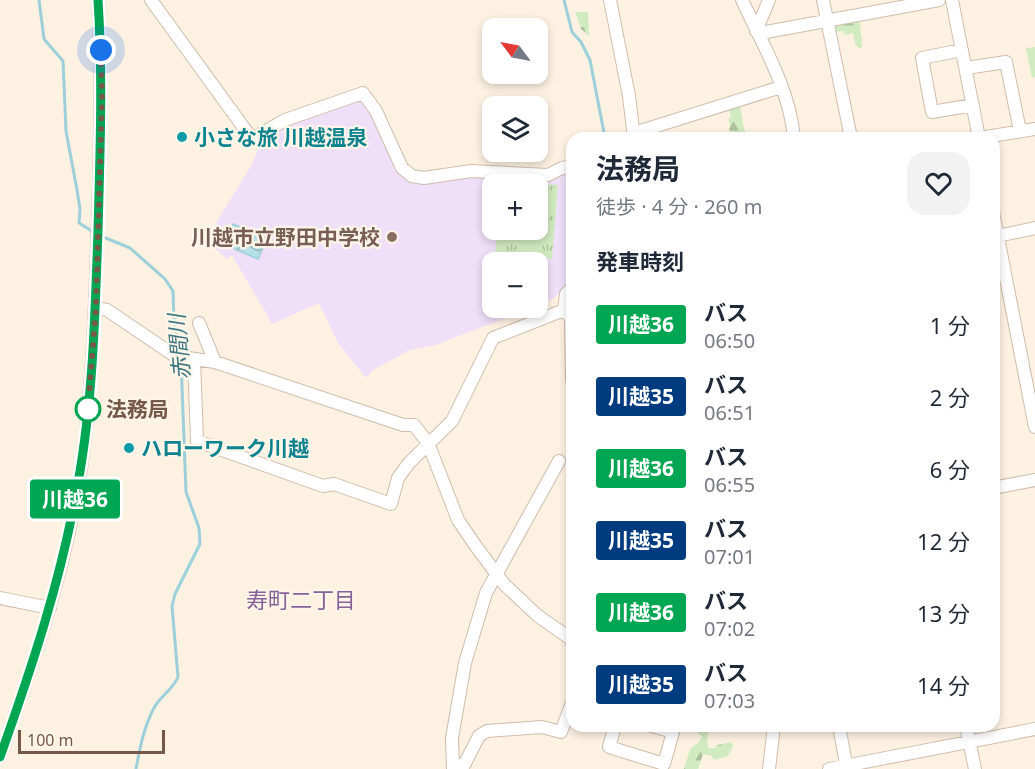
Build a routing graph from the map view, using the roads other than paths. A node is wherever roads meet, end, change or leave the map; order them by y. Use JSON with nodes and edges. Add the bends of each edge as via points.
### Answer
{"nodes":[{"id":1,"x":98,"y":0,"type":"edge"},
{"id":2,"x":151,"y":0,"type":"edge"},
{"id":3,"x":610,"y":0,"type":"edge"},
{"id":4,"x":742,"y":0,"type":"edge"},
{"id":5,"x":769,"y":0,"type":"edge"},
{"id":6,"x":823,"y":0,"type":"edge"},
{"id":7,"x":939,"y":0,"type":"edge"},
{"id":8,"x":952,"y":0,"type":"edge"},
{"id":9,"x":827,"y":22,"type":"junction"},
{"id":10,"x":756,"y":31,"type":"junction"},
{"id":11,"x":962,"y":50,"type":"junction"},
{"id":12,"x":966,"y":68,"type":"junction"},
{"id":13,"x":781,"y":87,"type":"junction"},
{"id":14,"x":973,"y":105,"type":"junction"},
{"id":15,"x":1035,"y":129,"type":"edge"},
{"id":16,"x":1020,"y":131,"type":"junction"},
{"id":17,"x":634,"y":132,"type":"edge"},
{"id":18,"x":646,"y":132,"type":"edge"},
{"id":19,"x":793,"y":132,"type":"edge"},
{"id":20,"x":850,"y":132,"type":"edge"},
{"id":21,"x":978,"y":132,"type":"edge"},
{"id":22,"x":1000,"y":134,"type":"edge"},
{"id":23,"x":566,"y":167,"type":"edge"},
{"id":24,"x":1035,"y":228,"type":"edge"},
{"id":25,"x":1000,"y":236,"type":"edge"},
{"id":26,"x":1000,"y":261,"type":"edge"},
{"id":27,"x":566,"y":294,"type":"edge"},
{"id":28,"x":96,"y":308,"type":"junction"},
{"id":29,"x":564,"y":310,"type":"junction"},
{"id":30,"x":566,"y":312,"type":"edge"},
{"id":31,"x":199,"y":323,"type":"dead end"},
{"id":32,"x":185,"y":358,"type":"junction"},
{"id":33,"x":215,"y":362,"type":"junction"},
{"id":34,"x":1035,"y":428,"type":"edge"},
{"id":35,"x":428,"y":443,"type":"junction"},
{"id":36,"x":559,"y":461,"type":"dead end"},
{"id":37,"x":1035,"y":480,"type":"edge"},
{"id":38,"x":1000,"y":487,"type":"edge"},
{"id":39,"x":496,"y":573,"type":"junction"},
{"id":40,"x":0,"y":598,"type":"edge"},
{"id":41,"x":50,"y":608,"type":"junction"},
{"id":42,"x":566,"y":636,"type":"edge"},
{"id":43,"x":566,"y":719,"type":"edge"},
{"id":44,"x":1035,"y":729,"type":"edge"},
{"id":45,"x":613,"y":732,"type":"edge"},
{"id":46,"x":673,"y":732,"type":"edge"},
{"id":47,"x":773,"y":732,"type":"edge"},
{"id":48,"x":840,"y":732,"type":"edge"},
{"id":49,"x":967,"y":732,"type":"edge"},
{"id":50,"x":969,"y":741,"type":"junction"},
{"id":51,"x":0,"y":757,"type":"edge"},
{"id":52,"x":454,"y":767,"type":"edge"},
{"id":53,"x":847,"y":767,"type":"edge"},
{"id":54,"x":769,"y":769,"type":"edge"},
{"id":55,"x":829,"y":769,"type":"edge"},
{"id":56,"x":975,"y":769,"type":"edge"}],
"edges":[{"from":1,"to":28,"type":"street","via":[[102,98]]},
{"from":2,"to":23,"type":"street","via":[[252,138],[285,120],[363,93],[376,111],[402,168],[412,176],[424,178],[471,171],[548,176]]},
{"from":3,"to":17,"type":"street"},
{"from":4,"to":10,"type":"street"},
{"from":5,"to":10,"type":"street"},
{"from":6,"to":9,"type":"street"},
{"from":7,"to":9,"type":"street"},
{"from":8,"to":11,"type":"street"},
{"from":9,"to":10,"type":"street"},
{"from":9,"to":20,"type":"street"},
{"from":10,"to":13,"type":"street"},
{"from":11,"to":12,"type":"street"},
{"from":11,"to":14,"type":"street","via":[[922,58],[926,81],[933,112]]},
{"from":12,"to":14,"type":"street"},
{"from":12,"to":16,"type":"street","via":[[1006,62]]},
{"from":13,"to":18,"type":"street"},
{"from":13,"to":19,"type":"street"},
{"from":14,"to":21,"type":"street"},
{"from":15,"to":16,"type":"street"},
{"from":16,"to":22,"type":"street"},
{"from":24,"to":25,"type":"street"},
{"from":26,"to":34,"type":"street"},
{"from":27,"to":29,"type":"street"},
{"from":28,"to":32,"type":"street","via":[[107,310]]},
{"from":28,"to":41,"type":"street","via":[[79,482]]},
{"from":29,"to":30,"type":"street"},
{"from":29,"to":35,"type":"street","via":[[493,338],[452,421]]},
{"from":31,"to":33,"type":"street"},
{"from":32,"to":33,"type":"street"},
{"from":32,"to":35,"type":"street","via":[[197,441],[323,486],[334,484],[391,504],[398,478]]},
{"from":33,"to":35,"type":"street","via":[[403,425],[414,425]]},
{"from":35,"to":39,"type":"street","via":[[458,520]]},
{"from":36,"to":39,"type":"street"},
{"from":37,"to":38,"type":"street"},
{"from":39,"to":42,"type":"street","via":[[538,616]]},
{"from":39,"to":52,"type":"street","via":[[465,663],[452,738]]},
{"from":40,"to":41,"type":"street"},
{"from":41,"to":51,"type":"street"},
{"from":43,"to":52,"type":"street","via":[[561,732],[542,727],[487,731],[479,736],[464,765]]},
{"from":44,"to":50,"type":"street"},
{"from":45,"to":46,"type":"street","via":[[609,747],[664,764]]},
{"from":47,"to":54,"type":"street"},
{"from":48,"to":53,"type":"street"},
{"from":49,"to":50,"type":"street"},
{"from":50,"to":53,"type":"street"},
{"from":50,"to":56,"type":"street"},
{"from":53,"to":55,"type":"street"}]}
